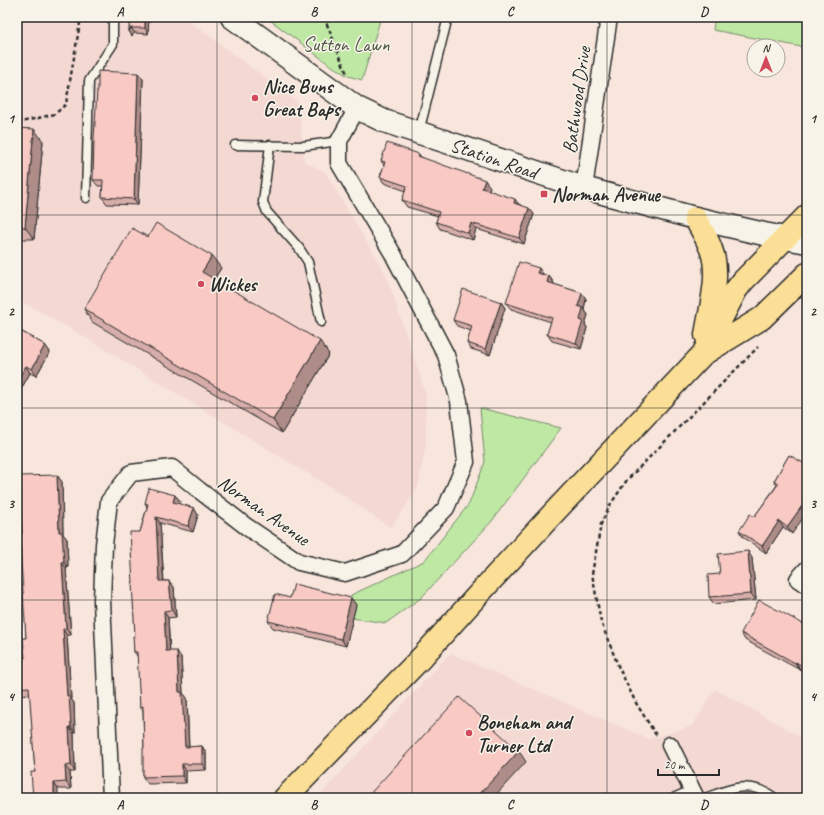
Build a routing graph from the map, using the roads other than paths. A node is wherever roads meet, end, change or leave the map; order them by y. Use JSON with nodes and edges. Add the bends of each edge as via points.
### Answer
{"nodes":[{"id":1,"x":113,"y":17,"type":"edge"},
{"id":2,"x":232,"y":17,"type":"edge"},
{"id":3,"x":448,"y":17,"type":"edge"},
{"id":4,"x":609,"y":17,"type":"edge"},
{"id":5,"x":349,"y":103,"type":"junction"},
{"id":6,"x":419,"y":132,"type":"junction"},
{"id":7,"x":338,"y":141,"type":"junction"},
{"id":8,"x":235,"y":145,"type":"dead end"},
{"id":9,"x":270,"y":145,"type":"junction"},
{"id":10,"x":584,"y":188,"type":"junction"},
{"id":11,"x":86,"y":198,"type":"dead end"},
{"id":12,"x":807,"y":216,"type":"edge"},
{"id":13,"x":695,"y":218,"type":"junction"},
{"id":14,"x":785,"y":238,"type":"junction"},
{"id":15,"x":807,"y":242,"type":"edge"},
{"id":16,"x":807,"y":274,"type":"edge"},
{"id":17,"x":321,"y":322,"type":"dead end"},
{"id":18,"x":703,"y":354,"type":"junction"},
{"id":19,"x":807,"y":569,"type":"edge"},
{"id":20,"x":807,"y":585,"type":"edge"},
{"id":21,"x":670,"y":745,"type":"road end"},
{"id":22,"x":698,"y":795,"type":"edge"},
{"id":23,"x":111,"y":798,"type":"edge"},
{"id":24,"x":285,"y":798,"type":"edge"},
{"id":25,"x":673,"y":798,"type":"edge"},
{"id":26,"x":775,"y":798,"type":"edge"}],
"edges":[{"from":1,"to":11,"type":"lane","via":[[113,44],[89,81]]},
{"from":2,"to":5,"type":"street","name":"Station Road"},
{"from":3,"to":6,"type":"lane"},
{"from":4,"to":10,"type":"street","name":"Bathwood Drive"},
{"from":5,"to":6,"type":"street","name":"Station Road","via":[[384,121]]},
{"from":5,"to":7,"type":"street"},
{"from":6,"to":10,"type":"street","name":"Station Road"},
{"from":7,"to":9,"type":"lane","via":[[303,146]]},
{"from":7,"to":23,"type":"street","name":"Norman Avenue","via":[[339,163],[393,254],[446,355],[459,401],[466,462],[446,508],[402,554],[345,573],[299,562],[247,527],[172,468],[131,473],[109,501],[104,545],[102,602]]},
{"from":8,"to":9,"type":"lane"},
{"from":9,"to":17,"type":"lane","via":[[263,202],[267,212],[308,262]]},
{"from":10,"to":13,"type":"street","name":"Station Road"},
{"from":12,"to":14,"type":"highway"},
{"from":13,"to":14,"type":"street","name":"Station Road"},
{"from":13,"to":18,"type":"highway","via":[[711,250],[715,270]]},
{"from":14,"to":15,"type":"street","name":"Station Road"},
{"from":14,"to":18,"type":"highway","via":[[736,290]]},
{"from":16,"to":18,"type":"highway","via":[[762,318]]},
{"from":18,"to":24,"type":"highway","via":[[422,657]]},
{"from":19,"to":20,"type":"street","via":[[798,579]]},
{"from":21,"to":22,"type":"street"},
{"from":22,"to":25,"type":"lane"},
{"from":22,"to":26,"type":"lane","via":[[746,787],[762,790]]}]}
